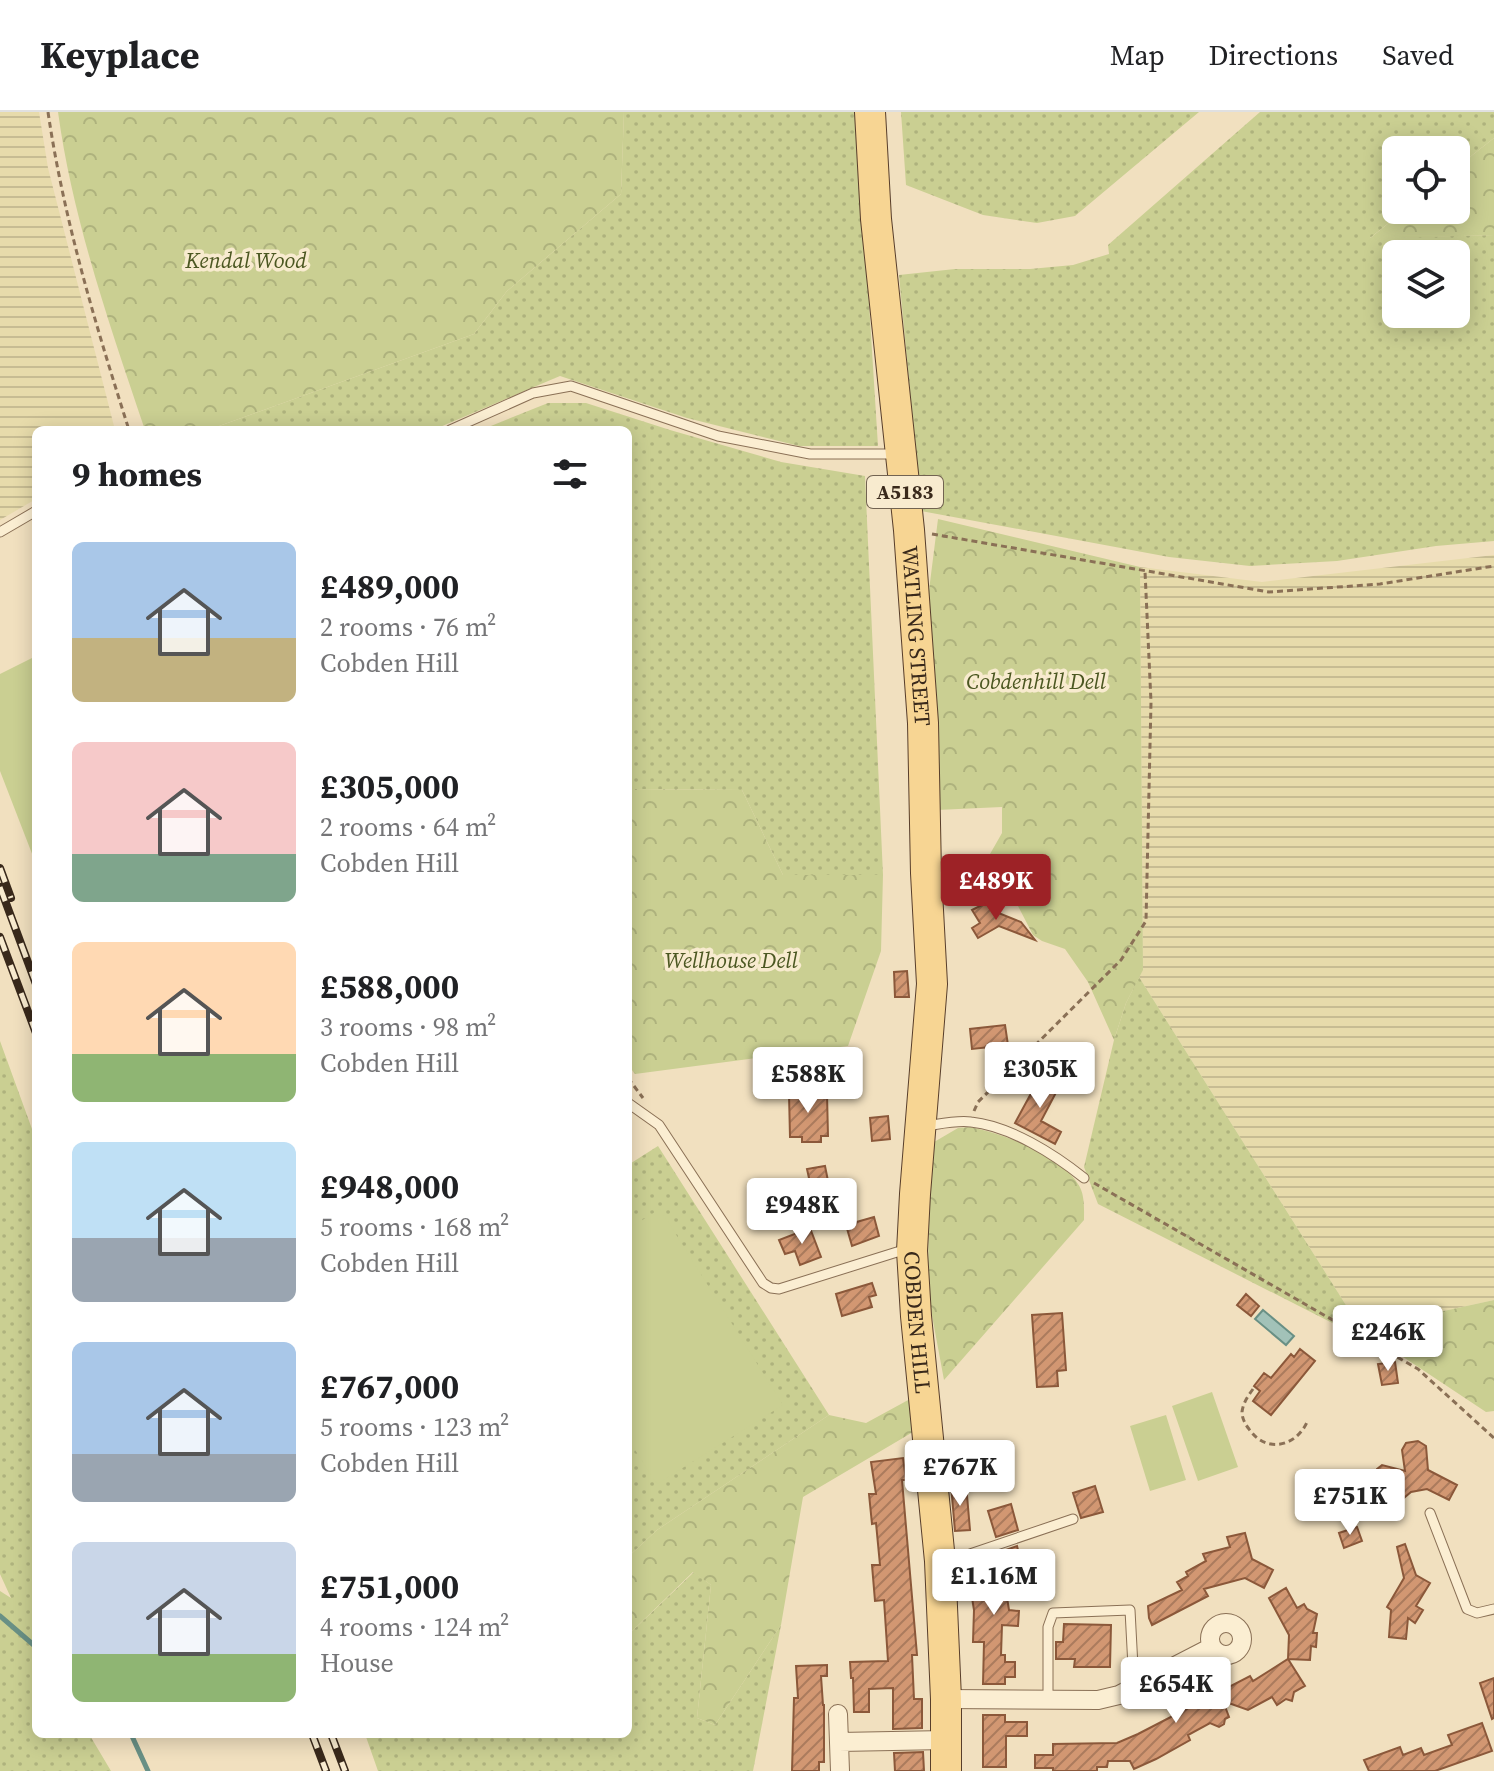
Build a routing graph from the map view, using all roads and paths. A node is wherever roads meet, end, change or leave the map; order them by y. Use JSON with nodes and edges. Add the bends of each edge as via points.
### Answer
{"nodes":[{"id":1,"x":48,"y":112,"type":"edge"},
{"id":2,"x":870,"y":112,"type":"edge"},
{"id":3,"x":128,"y":426,"type":"edge"},
{"id":4,"x":459,"y":426,"type":"edge"},
{"id":5,"x":901,"y":454,"type":"junction"},
{"id":6,"x":32,"y":513,"type":"edge"},
{"id":7,"x":909,"y":530,"type":"junction"},
{"id":8,"x":0,"y":532,"type":"edge"},
{"id":9,"x":1494,"y":566,"type":"edge"},
{"id":10,"x":1145,"y":571,"type":"junction"},
{"id":11,"x":926,"y":873,"type":"joint"},
{"id":12,"x":632,"y":1106,"type":"edge"},
{"id":13,"x":970,"y":1122,"type":"junction"},
{"id":14,"x":921,"y":1126,"type":"junction"},
{"id":15,"x":1084,"y":1178,"type":"joint"},
{"id":16,"x":912,"y":1251,"type":"junction"},
{"id":17,"x":1253,"y":1389,"type":"dead end"},
{"id":18,"x":1308,"y":1420,"type":"dead end"},
{"id":19,"x":1494,"y":1438,"type":"edge"},
{"id":20,"x":1430,"y":1513,"type":"dead end"},
{"id":21,"x":1073,"y":1519,"type":"dead end"},
{"id":22,"x":940,"y":1561,"type":"junction"},
{"id":23,"x":1494,"y":1609,"type":"edge"},
{"id":24,"x":1212,"y":1647,"type":"dead end"},
{"id":25,"x":1134,"y":1686,"type":"junction"},
{"id":26,"x":946,"y":1699,"type":"junction"},
{"id":27,"x":1048,"y":1700,"type":"junction"},
{"id":28,"x":838,"y":1714,"type":"dead end"},
{"id":29,"x":946,"y":1740,"type":"junction"},
{"id":30,"x":839,"y":1742,"type":"junction"},
{"id":31,"x":840,"y":1771,"type":"edge"},
{"id":32,"x":946,"y":1771,"type":"edge"}],
"edges":[{"from":1,"to":3,"type":"path","via":[[56,167],[93,316]]},
{"from":2,"to":5,"type":"main road","name":"WATLING STREET","number":"A5183"},
{"from":4,"to":5,"type":"lane","via":[[533,393],[571,386],[718,436],[810,454]]},
{"from":5,"to":7,"type":"main road","name":"WATLING STREET","number":"A5183"},
{"from":6,"to":8,"type":"lane"},
{"from":7,"to":10,"type":"path"},
{"from":7,"to":11,"type":"main road","name":"WATLING STREET","number":"A5183","via":[[923,723]]},
{"from":9,"to":10,"type":"path","via":[[1380,584],[1269,592]]},
{"from":10,"to":13,"type":"path","via":[[1151,702],[1146,921],[1121,960],[978,1102]]},
{"from":11,"to":14,"type":"main road","name":"COBDEN HILL","number":"A5183","via":[[932,984]]},
{"from":12,"to":16,"type":"lane","via":[[659,1125],[771,1288]]},
{"from":13,"to":14,"type":"lane"},
{"from":13,"to":15,"type":"lane","via":[[1033,1143]]},
{"from":14,"to":16,"type":"main road","name":"COBDEN HILL","number":"A5183"},
{"from":15,"to":19,"type":"path","via":[[1418,1369]]},
{"from":16,"to":22,"type":"main road","name":"COBDEN HILL","number":"A5183"},
{"from":17,"to":18,"type":"path","via":[[1242,1417],[1263,1442],[1293,1440]]},
{"from":20,"to":23,"type":"lane","via":[[1467,1609]]},
{"from":21,"to":22,"type":"lane"},
{"from":22,"to":26,"type":"main road","name":"COBDEN HILL","number":"A5183"},
{"from":24,"to":25,"type":"street"},
{"from":25,"to":27,"type":"street","via":[[1098,1700]]},
{"from":25,"to":27,"type":"lane","via":[[1130,1610],[1053,1613],[1048,1627]]},
{"from":26,"to":27,"type":"street"},
{"from":26,"to":29,"type":"main road","name":"COBDEN HILL","number":"A5183"},
{"from":28,"to":30,"type":"street"},
{"from":29,"to":30,"type":"street"},
{"from":29,"to":32,"type":"main road","name":"COBDEN HILL","number":"A5183"},
{"from":30,"to":31,"type":"street"}]}
